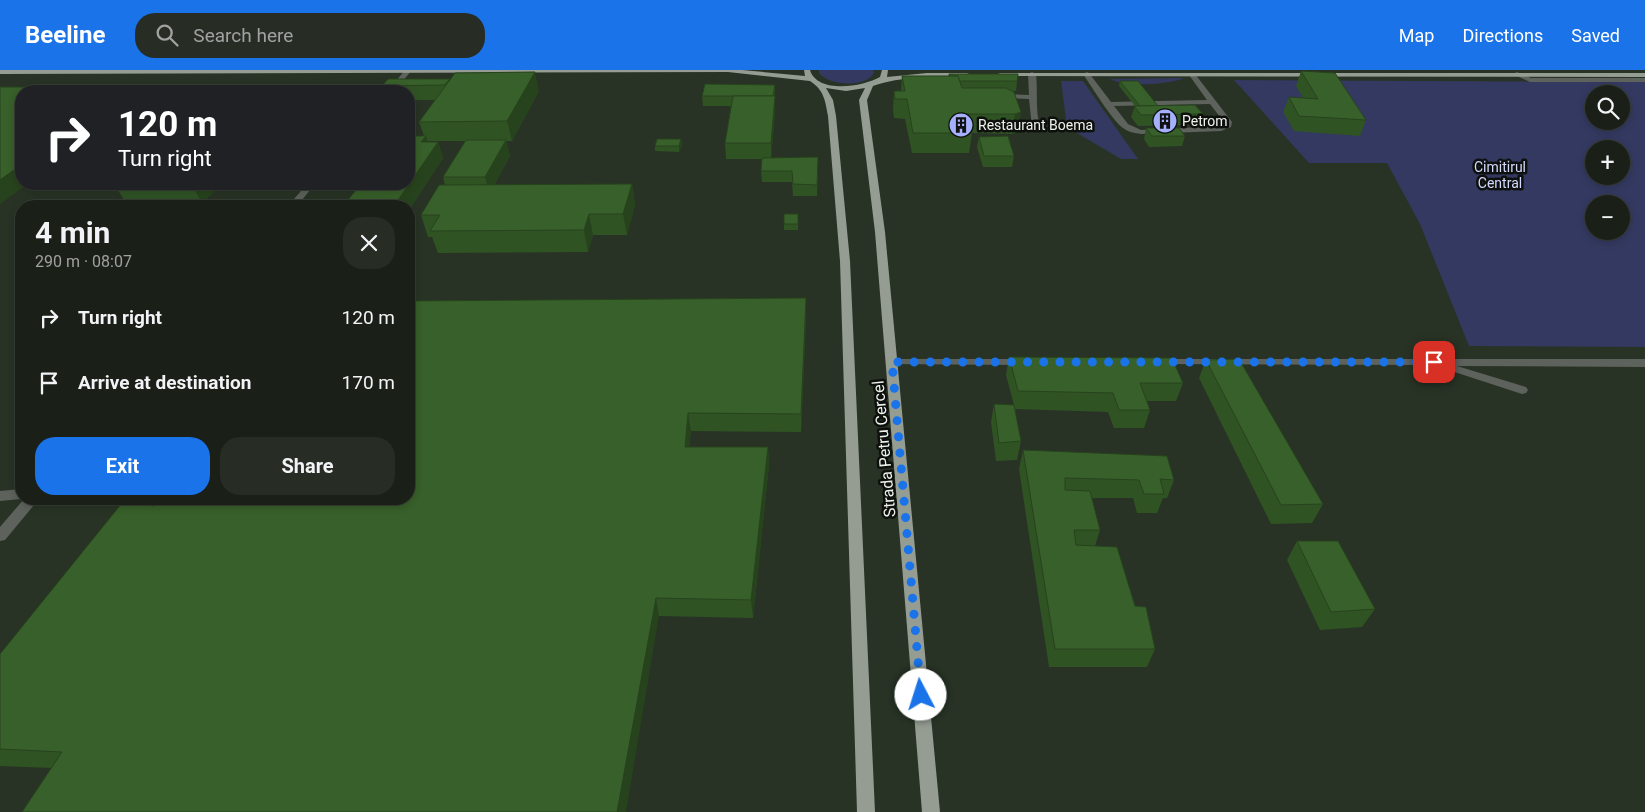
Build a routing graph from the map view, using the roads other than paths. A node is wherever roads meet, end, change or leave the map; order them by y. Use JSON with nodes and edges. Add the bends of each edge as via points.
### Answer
{"nodes":[{"id":1,"x":422,"y":70,"type":"edge"},
{"id":2,"x":735,"y":70,"type":"edge"},
{"id":3,"x":807,"y":70,"type":"edge"},
{"id":4,"x":885,"y":70,"type":"edge"},
{"id":5,"x":379,"y":71,"type":"edge"},
{"id":6,"x":408,"y":71,"type":"edge"},
{"id":7,"x":731,"y":71,"type":"edge"},
{"id":8,"x":0,"y":72,"type":"edge"},
{"id":9,"x":1086,"y":72,"type":"edge"},
{"id":10,"x":1192,"y":72,"type":"edge"},
{"id":11,"x":1514,"y":72,"type":"edge"},
{"id":12,"x":974,"y":74,"type":"edge"},
{"id":13,"x":993,"y":74,"type":"edge"},
{"id":14,"x":1032,"y":74,"type":"junction"},
{"id":15,"x":1645,"y":75,"type":"edge"},
{"id":16,"x":811,"y":79,"type":"junction"},
{"id":17,"x":880,"y":80,"type":"junction"},
{"id":18,"x":1645,"y":80,"type":"edge"},
{"id":19,"x":820,"y":83,"type":"junction"},
{"id":20,"x":396,"y":85,"type":"edge"},
{"id":21,"x":870,"y":85,"type":"junction"},
{"id":22,"x":988,"y":96,"type":"edge"},
{"id":23,"x":1032,"y":96,"type":"junction"},
{"id":24,"x":1212,"y":102,"type":"junction"},
{"id":25,"x":1109,"y":104,"type":"junction"},
{"id":26,"x":1036,"y":127,"type":"dead end"},
{"id":27,"x":306,"y":190,"type":"edge"},
{"id":28,"x":297,"y":200,"type":"edge"},
{"id":29,"x":892,"y":362,"type":"junction"},
{"id":30,"x":1040,"y":362,"type":"edge"},
{"id":31,"x":1148,"y":362,"type":"edge"},
{"id":32,"x":1434,"y":362,"type":"junction"},
{"id":33,"x":1645,"y":363,"type":"edge"},
{"id":34,"x":1522,"y":390,"type":"dead end"},
{"id":35,"x":15,"y":495,"type":"edge"},
{"id":36,"x":0,"y":496,"type":"edge"},
{"id":37,"x":27,"y":505,"type":"edge"},
{"id":38,"x":0,"y":536,"type":"edge"},
{"id":39,"x":866,"y":812,"type":"edge"},
{"id":40,"x":931,"y":812,"type":"edge"}],
"edges":[{"from":1,"to":6,"type":"main road"},
{"from":1,"to":7,"type":"main road"},
{"from":2,"to":7,"type":"main road"},
{"from":3,"to":16,"type":"main road"},
{"from":4,"to":17,"type":"main road"},
{"from":5,"to":6,"type":"main road"},
{"from":5,"to":8,"type":"main road"},
{"from":6,"to":20,"type":"lane"},
{"from":7,"to":16,"type":"main road"},
{"from":9,"to":10,"type":"main road"},
{"from":9,"to":14,"type":"main road"},
{"from":9,"to":25,"type":"lane"},
{"from":10,"to":11,"type":"main road"},
{"from":10,"to":24,"type":"lane"},
{"from":11,"to":15,"type":"main road"},
{"from":11,"to":18,"type":"lane","via":[[1530,80]]},
{"from":12,"to":17,"type":"main road"},
{"from":13,"to":14,"type":"main road"},
{"from":14,"to":23,"type":"lane"},
{"from":16,"to":19,"type":"main road"},
{"from":17,"to":21,"type":"main road"},
{"from":19,"to":21,"type":"main road","via":[[846,88]]},
{"from":19,"to":39,"type":"main road","name":"Strada Petru Cercel","via":[[829,100],[832,116],[845,261]]},
{"from":21,"to":29,"type":"main road","name":"Strada Petru Cercel","via":[[863,100]]},
{"from":22,"to":23,"type":"lane"},
{"from":23,"to":26,"type":"lane"},
{"from":24,"to":25,"type":"lane"},
{"from":24,"to":25,"type":"lane","via":[[1228,122],[1227,127],[1221,130],[1141,132],[1124,127]]},
{"from":27,"to":28,"type":"lane"},
{"from":29,"to":30,"type":"lane"},
{"from":29,"to":40,"type":"main road","name":"Strada Petru Cercel"},
{"from":31,"to":32,"type":"lane"},
{"from":32,"to":33,"type":"lane"},
{"from":32,"to":34,"type":"lane"},
{"from":35,"to":36,"type":"lane"},
{"from":37,"to":38,"type":"lane"}]}
